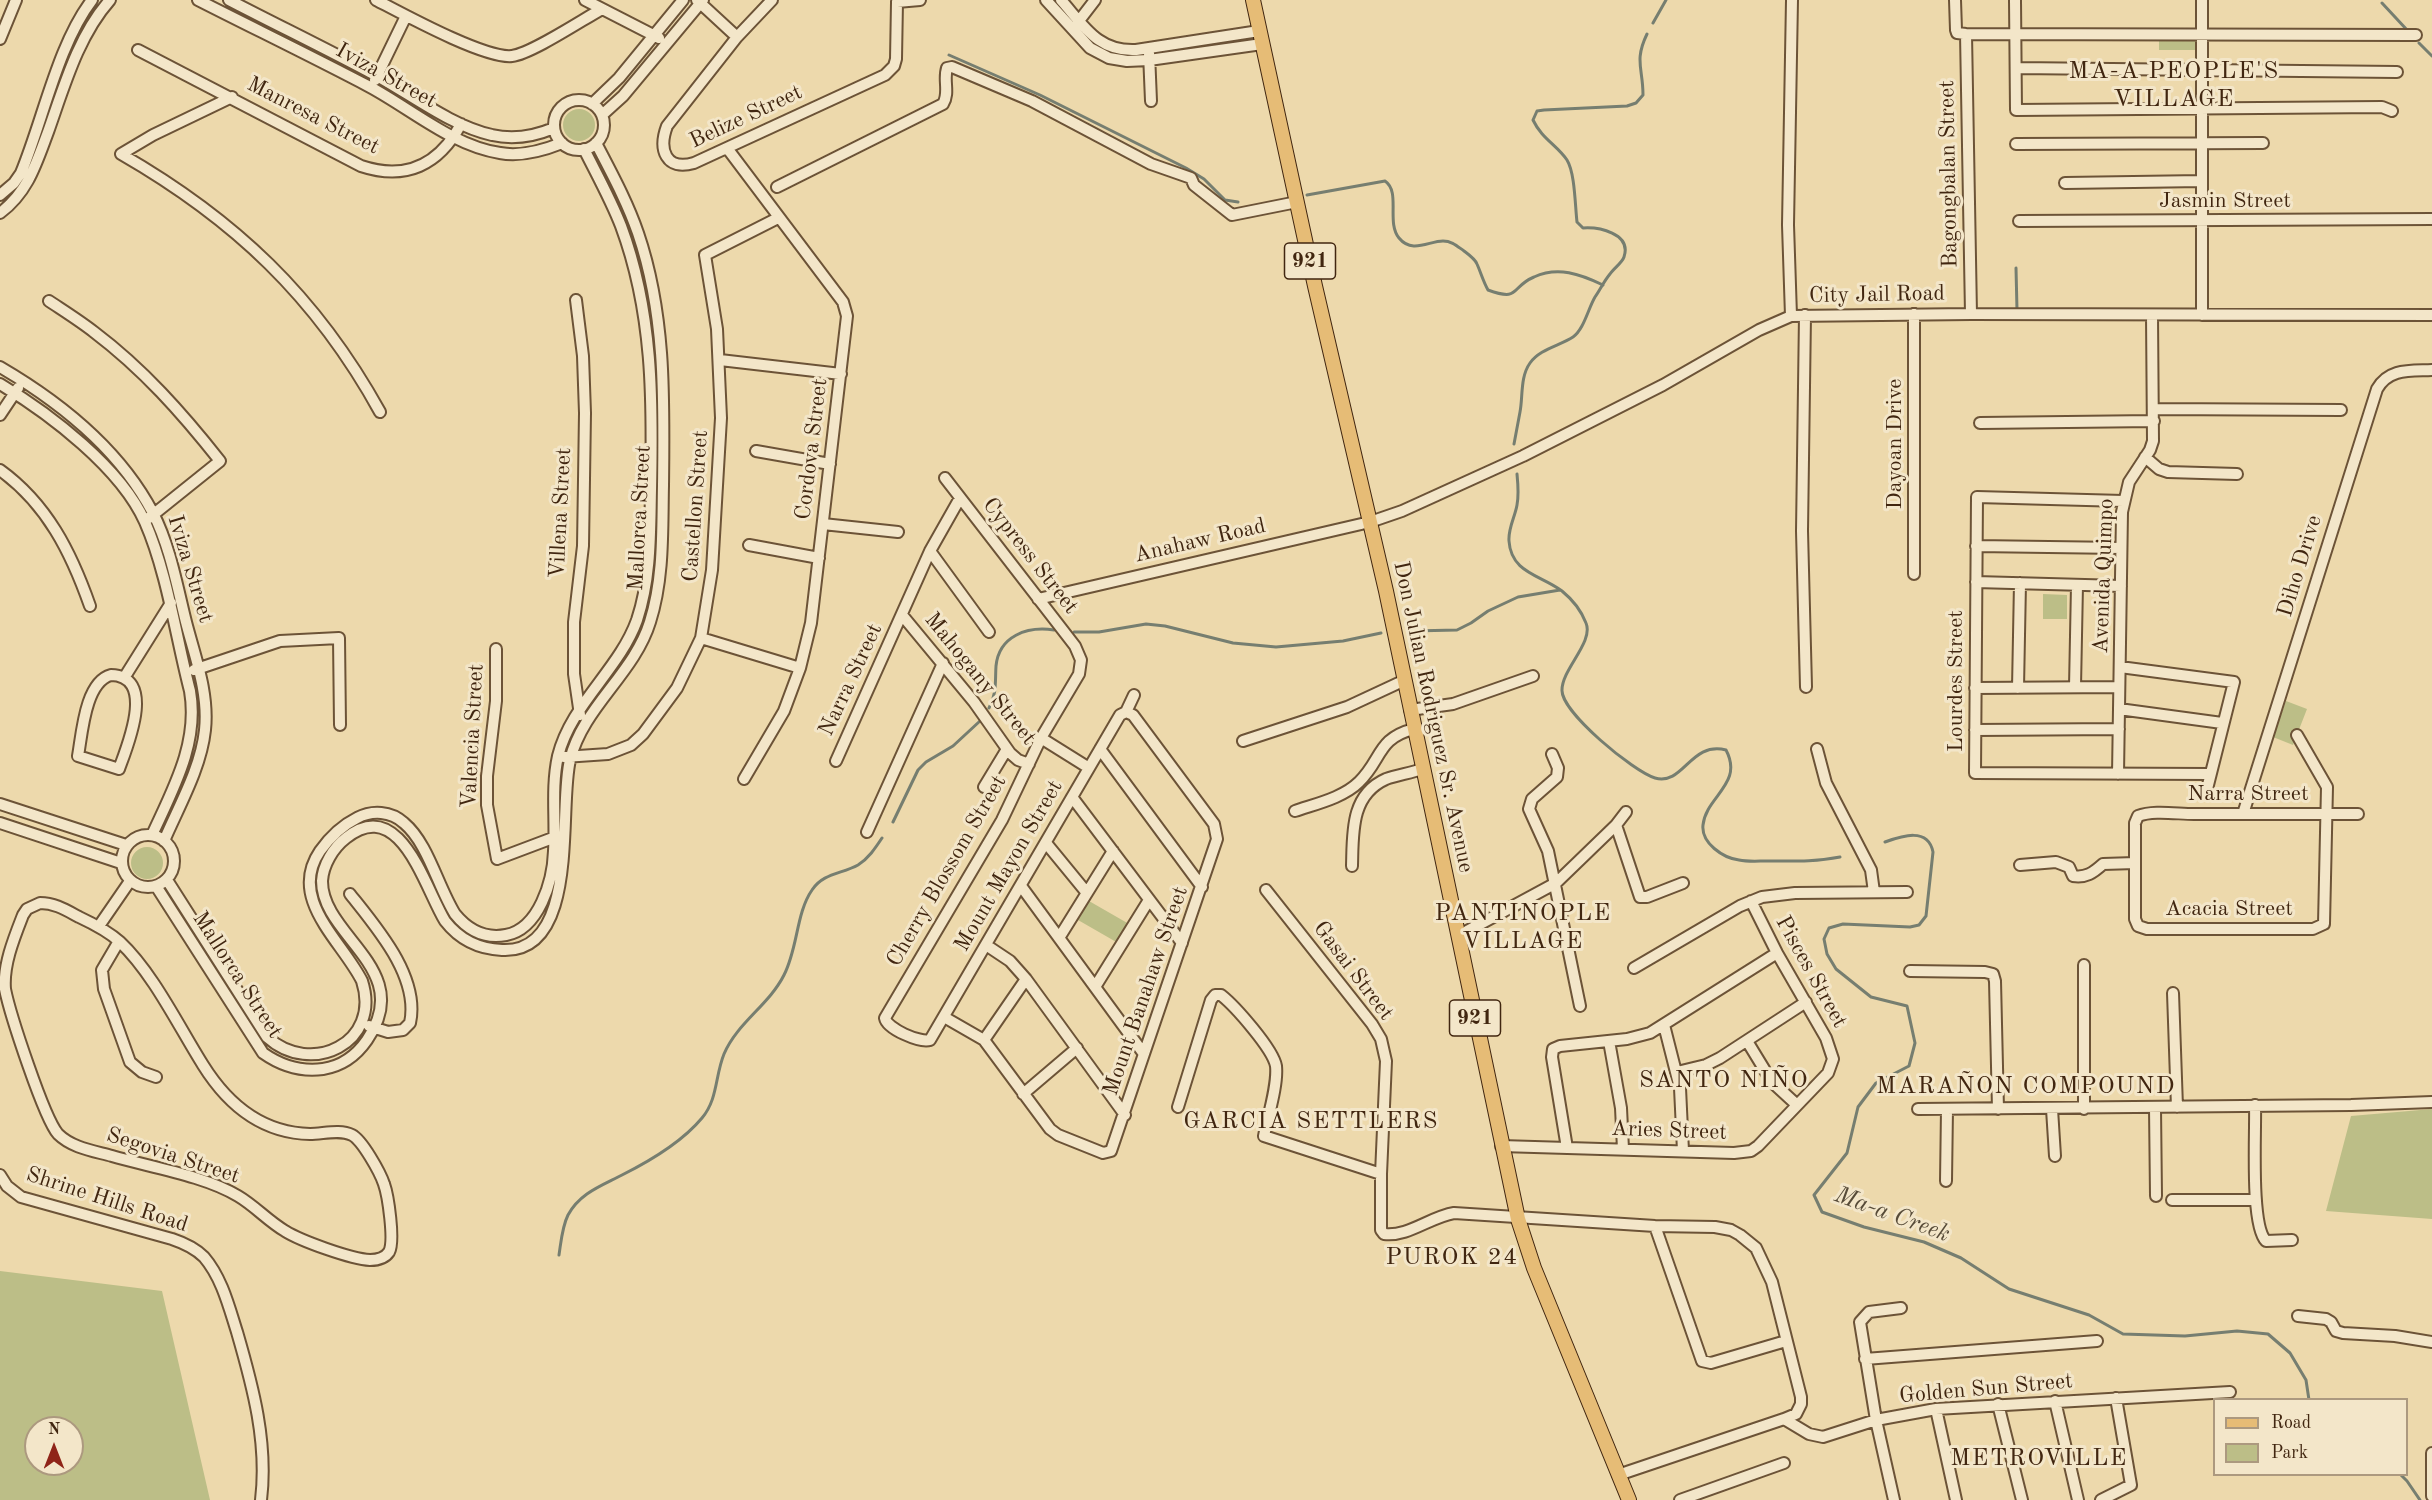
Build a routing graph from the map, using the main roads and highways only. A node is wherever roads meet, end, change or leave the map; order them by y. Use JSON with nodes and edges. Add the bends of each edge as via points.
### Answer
{"nodes":[{"id":1,"x":1253,"y":0,"type":"edge"},
{"id":2,"x":1629,"y":1500,"type":"edge"}],
"edges":[{"from":1,"to":2,"type":"main road","name":"Don Julian Rodriguez Sr. Avenue","number":"921","via":[[1405,680],[1518,1219],[1534,1268]]}]}
